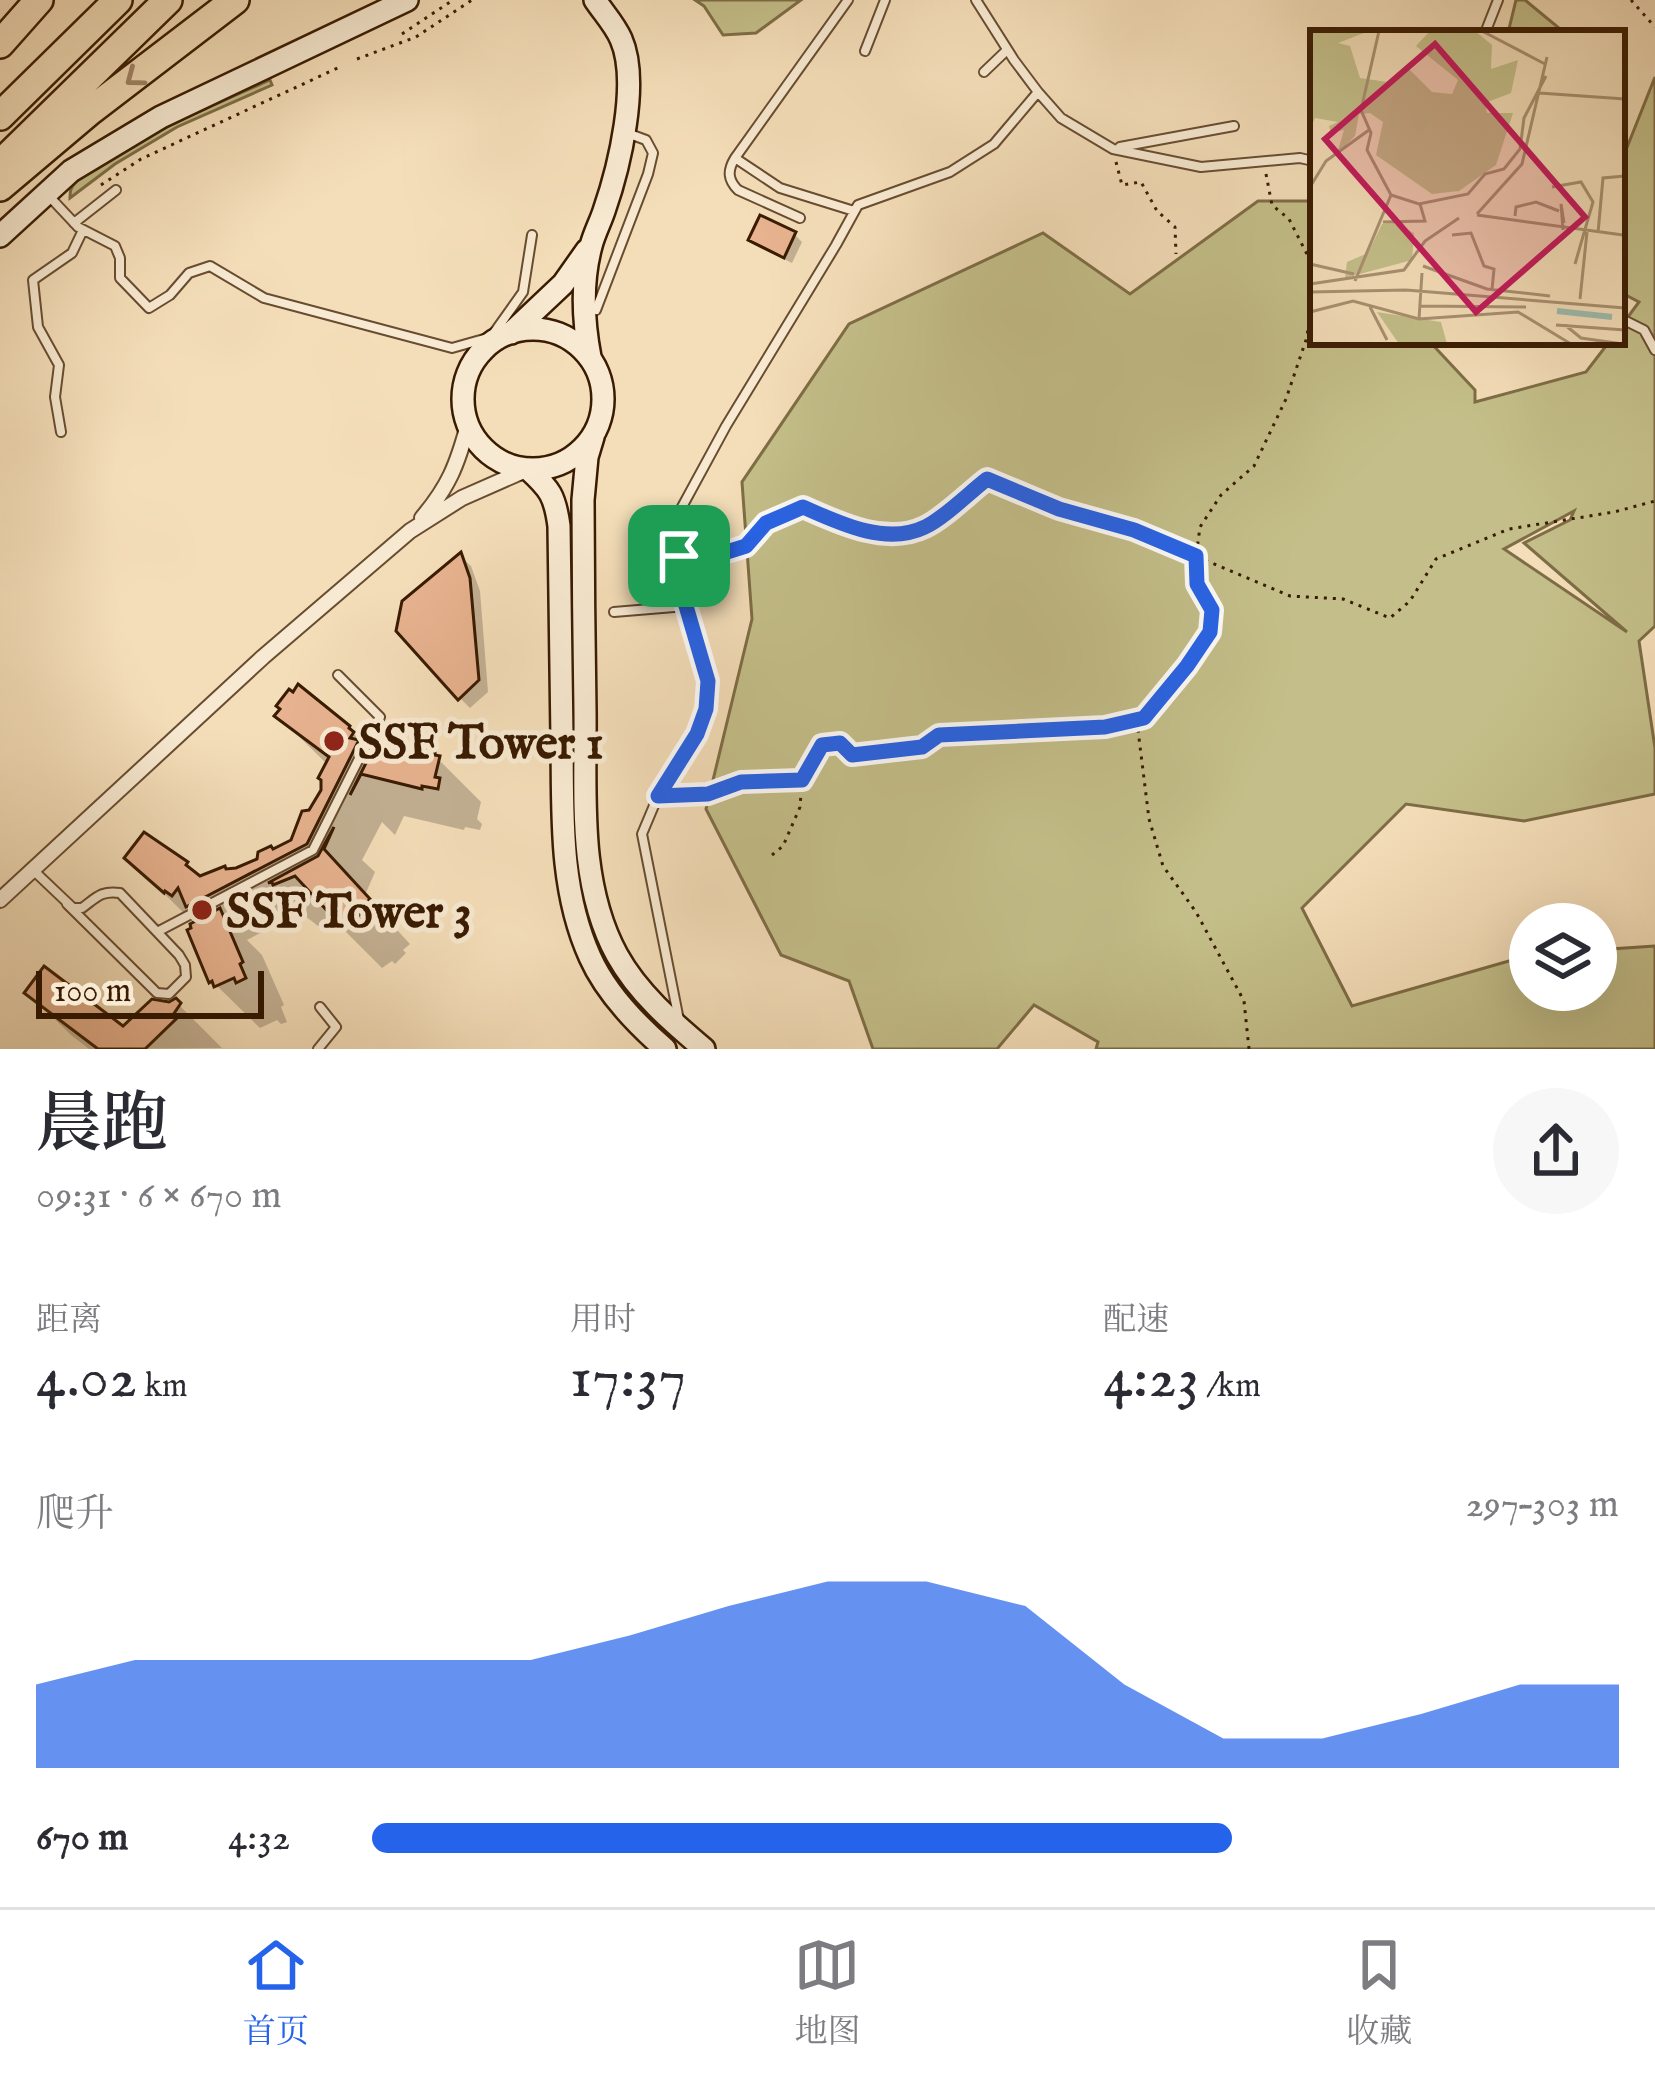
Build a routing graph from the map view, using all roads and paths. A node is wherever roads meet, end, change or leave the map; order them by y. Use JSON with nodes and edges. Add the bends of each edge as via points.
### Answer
{"nodes":[{"id":1,"x":39,"y":0,"type":"edge"},
{"id":2,"x":118,"y":0,"type":"edge"},
{"id":3,"x":168,"y":0,"type":"edge"},
{"id":4,"x":235,"y":0,"type":"edge"},
{"id":5,"x":407,"y":0,"type":"edge"},
{"id":6,"x":453,"y":0,"type":"edge"},
{"id":7,"x":472,"y":0,"type":"edge"},
{"id":8,"x":595,"y":0,"type":"edge"},
{"id":9,"x":848,"y":0,"type":"edge"},
{"id":10,"x":885,"y":0,"type":"edge"},
{"id":11,"x":976,"y":0,"type":"edge"},
{"id":12,"x":1498,"y":0,"type":"edge"},
{"id":13,"x":1631,"y":0,"type":"edge"},
{"id":14,"x":1655,"y":27,"type":"edge"},
{"id":15,"x":1486,"y":30,"type":"edge"},
{"id":16,"x":402,"y":34,"type":"dead end"},
{"id":17,"x":0,"y":44,"type":"edge"},
{"id":18,"x":1007,"y":50,"type":"junction"},
{"id":19,"x":865,"y":51,"type":"dead end"},
{"id":20,"x":356,"y":59,"type":"dead end"},
{"id":21,"x":342,"y":66,"type":"dead end"},
{"id":22,"x":984,"y":72,"type":"dead end"},
{"id":23,"x":1038,"y":92,"type":"junction"},
{"id":24,"x":0,"y":116,"type":"edge"},
{"id":25,"x":1234,"y":126,"type":"dead end"},
{"id":26,"x":622,"y":132,"type":"junction"},
{"id":27,"x":1113,"y":149,"type":"junction"},
{"id":28,"x":735,"y":158,"type":"junction"},
{"id":29,"x":1310,"y":160,"type":"edge"},
{"id":30,"x":1264,"y":162,"type":"junction"},
{"id":31,"x":0,"y":164,"type":"edge"},
{"id":32,"x":100,"y":186,"type":"dead end"},
{"id":33,"x":0,"y":187,"type":"edge"},
{"id":34,"x":116,"y":190,"type":"dead end"},
{"id":35,"x":46,"y":194,"type":"junction"},
{"id":36,"x":854,"y":211,"type":"junction"},
{"id":37,"x":789,"y":214,"type":"junction"},
{"id":38,"x":800,"y":218,"type":"dead end"},
{"id":39,"x":74,"y":223,"type":"junction"},
{"id":40,"x":783,"y":226,"type":"dead end"},
{"id":41,"x":83,"y":230,"type":"junction"},
{"id":42,"x":532,"y":235,"type":"dead end"},
{"id":43,"x":0,"y":236,"type":"edge"},
{"id":44,"x":591,"y":245,"type":"junction"},
{"id":45,"x":1176,"y":254,"type":"dead end"},
{"id":46,"x":1310,"y":260,"type":"edge"},
{"id":47,"x":596,"y":310,"type":"dead end"},
{"id":48,"x":1310,"y":319,"type":"edge"},
{"id":49,"x":1625,"y":320,"type":"edge"},
{"id":50,"x":510,"y":333,"type":"junction"},
{"id":51,"x":1655,"y":350,"type":"edge"},
{"id":52,"x":590,"y":356,"type":"junction"},
{"id":53,"x":468,"y":425,"type":"junction"},
{"id":54,"x":61,"y":432,"type":"dead end"},
{"id":55,"x":593,"y":437,"type":"junction"},
{"id":56,"x":528,"y":470,"type":"junction"},
{"id":57,"x":1655,"y":502,"type":"edge"},
{"id":58,"x":410,"y":531,"type":"junction"},
{"id":59,"x":679,"y":556,"type":"junction"},
{"id":60,"x":1196,"y":556,"type":"junction"},
{"id":61,"x":686,"y":606,"type":"junction"},
{"id":62,"x":614,"y":613,"type":"dead end"},
{"id":63,"x":338,"y":675,"type":"dead end"},
{"id":64,"x":1144,"y":718,"type":"junction"},
{"id":65,"x":802,"y":780,"type":"junction"},
{"id":66,"x":658,"y":796,"type":"junction"},
{"id":67,"x":772,"y":855,"type":"dead end"},
{"id":68,"x":32,"y":869,"type":"junction"},
{"id":69,"x":0,"y":900,"type":"edge"},
{"id":70,"x":67,"y":904,"type":"junction"},
{"id":71,"x":158,"y":932,"type":"junction"},
{"id":72,"x":320,"y":1007,"type":"dead end"},
{"id":73,"x":318,"y":1049,"type":"edge"},
{"id":74,"x":665,"y":1049,"type":"edge"},
{"id":75,"x":708,"y":1049,"type":"edge"},
{"id":76,"x":1249,"y":1049,"type":"edge"}],
"edges":[{"from":1,"to":17,"type":"highway"},
{"from":2,"to":24,"type":"highway"},
{"from":3,"to":31,"type":"highway"},
{"from":4,"to":33,"type":"highway","one_way":true},
{"from":5,"to":35,"type":"main road","via":[[197,98],[107,148]]},
{"from":6,"to":16,"type":"path"},
{"from":7,"to":20,"type":"path","via":[[416,37]]},
{"from":8,"to":26,"type":"main road","via":[[621,39],[627,66]]},
{"from":9,"to":28,"type":"lane"},
{"from":10,"to":19,"type":"lane"},
{"from":11,"to":18,"type":"lane"},
{"from":12,"to":15,"type":"lane"},
{"from":13,"to":14,"type":"path"},
{"from":18,"to":22,"type":"lane"},
{"from":18,"to":23,"type":"lane"},
{"from":21,"to":32,"type":"path"},
{"from":23,"to":27,"type":"lane","via":[[1061,118]]},
{"from":23,"to":36,"type":"lane","via":[[994,144],[950,172]]},
{"from":25,"to":27,"type":"lane"},
{"from":26,"to":44,"type":"main road"},
{"from":26,"to":47,"type":"lane","via":[[646,140],[653,153]]},
{"from":27,"to":30,"type":"lane","via":[[1201,167]]},
{"from":27,"to":45,"type":"path","via":[[1123,185],[1141,182],[1175,227]]},
{"from":28,"to":36,"type":"lane","via":[[780,188]]},
{"from":28,"to":37,"type":"lane","via":[[731,183]]},
{"from":29,"to":30,"type":"lane"},
{"from":30,"to":46,"type":"path","via":[[1272,205],[1289,219]]},
{"from":34,"to":39,"type":"lane"},
{"from":35,"to":39,"type":"lane"},
{"from":35,"to":43,"type":"main road"},
{"from":36,"to":59,"type":"lane","via":[[686,497],[676,518]]},
{"from":37,"to":38,"type":"lane"},
{"from":37,"to":40,"type":"lane"},
{"from":39,"to":41,"type":"lane"},
{"from":41,"to":42,"type":"lane","via":[[115,246],[120,278],[149,308],[188,273],[210,266],[264,298],[452,348],[491,338],[523,292]]},
{"from":41,"to":54,"type":"lane","via":[[72,253],[33,280],[38,326],[59,364]]},
{"from":44,"to":50,"type":"main road"},
{"from":44,"to":52,"type":"main road","via":[[583,308]]},
{"from":48,"to":60,"type":"path","via":[[1254,466],[1200,527]]},
{"from":49,"to":51,"type":"lane","via":[[1644,330]]},
{"from":50,"to":52,"type":"main road","via":[[547,330]]},
{"from":50,"to":53,"type":"main road","via":[[472,365],[463,401]]},
{"from":52,"to":55,"type":"main road","via":[[603,388]]},
{"from":53,"to":56,"type":"main road","via":[[490,455]]},
{"from":53,"to":58,"type":"street","via":[[453,476]]},
{"from":55,"to":56,"type":"main road","via":[[565,462]]},
{"from":55,"to":75,"type":"main road","via":[[583,500],[592,875],[604,926],[632,978]]},
{"from":56,"to":58,"type":"street"},
{"from":56,"to":74,"type":"main road","via":[[548,488],[559,526],[571,899],[603,982]]},
{"from":57,"to":60,"type":"path","via":[[1509,529],[1453,551],[1436,559],[1390,618],[1343,598],[1290,596]]},
{"from":58,"to":68,"type":"street"},
{"from":59,"to":60,"type":"path","via":[[746,546],[766,523],[803,507],[886,535],[924,528],[987,479]]},
{"from":59,"to":61,"type":"lane"},
{"from":60,"to":64,"type":"path","via":[[1210,632]]},
{"from":61,"to":62,"type":"lane"},
{"from":61,"to":66,"type":"lane","via":[[708,681],[706,709]]},
{"from":63,"to":71,"type":"lane","via":[[380,717],[313,850]]},
{"from":64,"to":65,"type":"path","via":[[939,735],[922,747],[852,755],[840,743],[822,745]]},
{"from":64,"to":76,"type":"path","via":[[1138,730],[1149,819],[1163,866],[1244,1001]]},
{"from":65,"to":66,"type":"path"},
{"from":65,"to":67,"type":"path","via":[[800,807]]},
{"from":66,"to":75,"type":"lane","via":[[642,835],[678,1018]]},
{"from":68,"to":69,"type":"street"},
{"from":68,"to":70,"type":"lane"},
{"from":70,"to":71,"type":"lane","via":[[82,908],[99,893],[120,893]]},
{"from":70,"to":71,"type":"lane","via":[[147,987],[169,994],[185,965]]},
{"from":72,"to":73,"type":"lane","via":[[336,1027]]}]}
